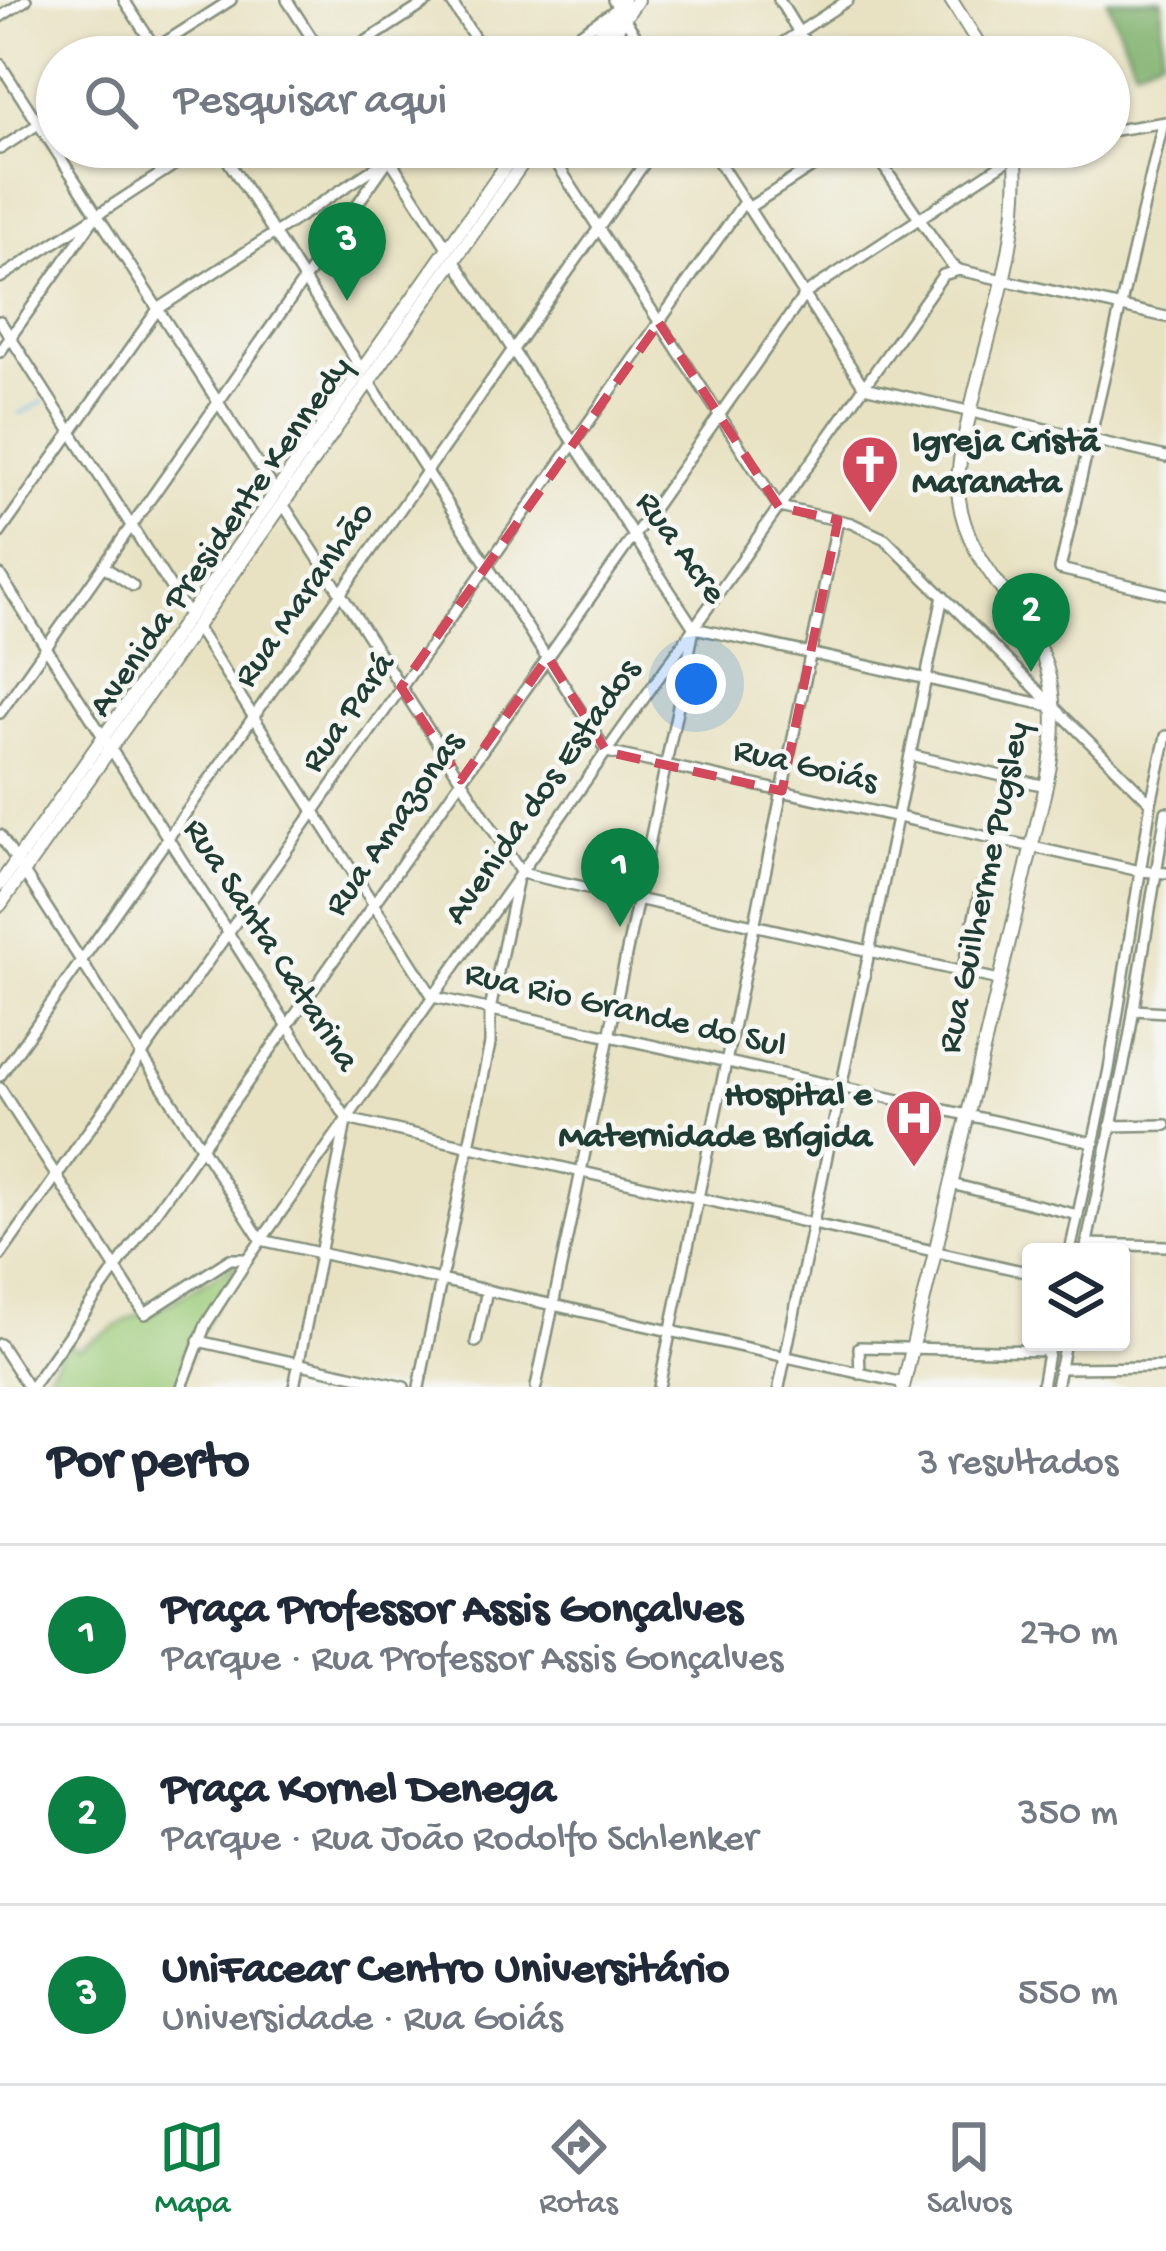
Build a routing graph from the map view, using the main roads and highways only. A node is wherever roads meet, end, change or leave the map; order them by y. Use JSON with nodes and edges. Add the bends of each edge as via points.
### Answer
{"nodes":[{"id":1,"x":951,"y":0,"type":"edge"},
{"id":2,"x":627,"y":4,"type":"edge"},
{"id":3,"x":589,"y":36,"type":"edge"},
{"id":4,"x":609,"y":36,"type":"edge"},
{"id":5,"x":973,"y":36,"type":"edge"},
{"id":6,"x":506,"y":168,"type":"edge"},
{"id":7,"x":517,"y":168,"type":"edge"},
{"id":8,"x":1018,"y":168,"type":"edge"},
{"id":9,"x":473,"y":223,"type":"junction"},
{"id":10,"x":20,"y":867,"type":"junction"},
{"id":11,"x":0,"y":884,"type":"edge"},
{"id":12,"x":0,"y":905,"type":"edge"},
{"id":13,"x":903,"y":1385,"type":"edge"}],
"edges":[{"from":1,"to":5,"type":"main road"},
{"from":2,"to":3,"type":"main road"},
{"from":2,"to":4,"type":"main road"},
{"from":6,"to":9,"type":"main road","name":"Avenida Presidente Kennedy"},
{"from":7,"to":9,"type":"main road","name":"Avenida Presidente Kennedy"},
{"from":8,"to":13,"type":"main road","name":"Rua Guilherme Pugsley","via":[[959,470],[964,525],[1038,644],[1055,707],[1054,746]]},
{"from":9,"to":10,"type":"main road","name":"Avenida Presidente Kennedy"},
{"from":10,"to":11,"type":"main road","name":"Avenida Presidente Kennedy"},
{"from":10,"to":12,"type":"main road","name":"Avenida Presidente Kennedy"}]}
